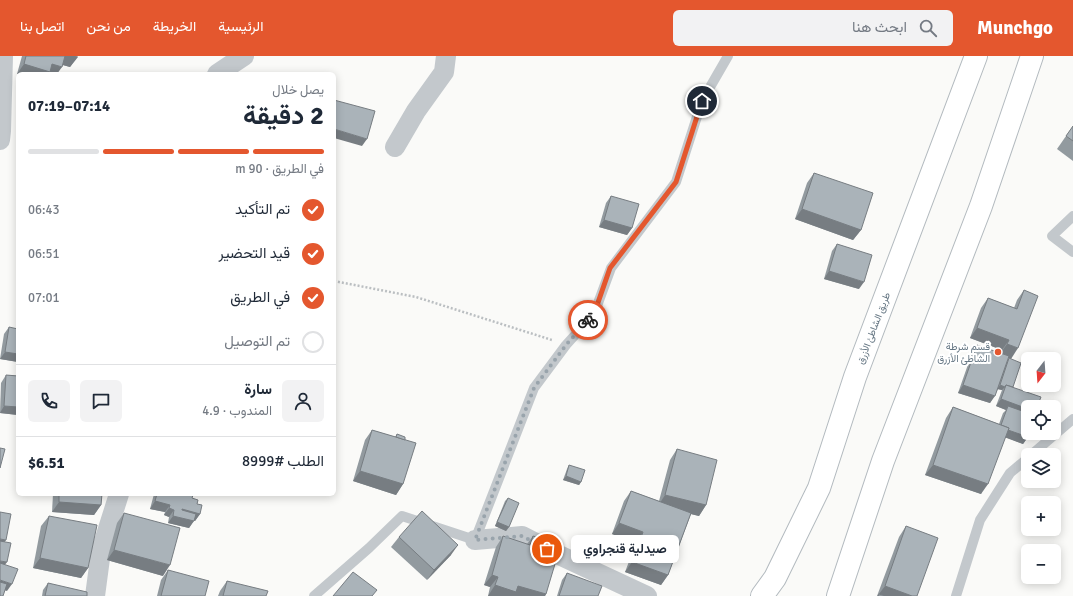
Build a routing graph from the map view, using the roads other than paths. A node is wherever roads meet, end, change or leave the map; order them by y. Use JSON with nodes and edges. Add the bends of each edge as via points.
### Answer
{"nodes":[{"id":1,"x":3,"y":56,"type":"edge"},
{"id":2,"x":244,"y":56,"type":"edge"},
{"id":3,"x":446,"y":56,"type":"edge"},
{"id":4,"x":728,"y":56,"type":"edge"},
{"id":5,"x":976,"y":56,"type":"edge"},
{"id":6,"x":1032,"y":56,"type":"edge"},
{"id":7,"x":220,"y":72,"type":"edge"},
{"id":8,"x":0,"y":140,"type":"edge"},
{"id":9,"x":395,"y":147,"type":"dead end"},
{"id":10,"x":1073,"y":216,"type":"edge"},
{"id":11,"x":1073,"y":252,"type":"edge"},
{"id":12,"x":1073,"y":419,"type":"edge"},
{"id":13,"x":1039,"y":448,"type":"edge"},
{"id":14,"x":1021,"y":464,"type":"edge"},
{"id":15,"x":118,"y":496,"type":"edge"},
{"id":16,"x":475,"y":540,"type":"junction"},
{"id":17,"x":95,"y":596,"type":"edge"},
{"id":18,"x":314,"y":596,"type":"edge"},
{"id":19,"x":647,"y":596,"type":"edge"},
{"id":20,"x":762,"y":596,"type":"edge"},
{"id":21,"x":838,"y":596,"type":"edge"},
{"id":22,"x":956,"y":596,"type":"edge"}],
"edges":[{"from":1,"to":8,"type":"street"},
{"from":2,"to":7,"type":"street"},
{"from":3,"to":9,"type":"street","via":[[444,72],[416,111]]},
{"from":4,"to":16,"type":"lane","via":[[702,101],[676,182],[610,268],[594,314],[566,345],[534,388]]},
{"from":5,"to":20,"type":"main road","name":"طريق الشاطئ الأزرق","via":[[855,377],[820,488],[775,578]]},
{"from":6,"to":21,"type":"main road","via":[[981,206],[883,461]]},
{"from":10,"to":11,"type":"lane","via":[[1052,236]]},
{"from":12,"to":13,"type":"lane"},
{"from":14,"to":22,"type":"lane","via":[[1010,473],[980,520]]},
{"from":15,"to":17,"type":"street","via":[[101,551]]},
{"from":16,"to":18,"type":"lane","via":[[402,516]]},
{"from":16,"to":19,"type":"street","via":[[522,536]]}]}
